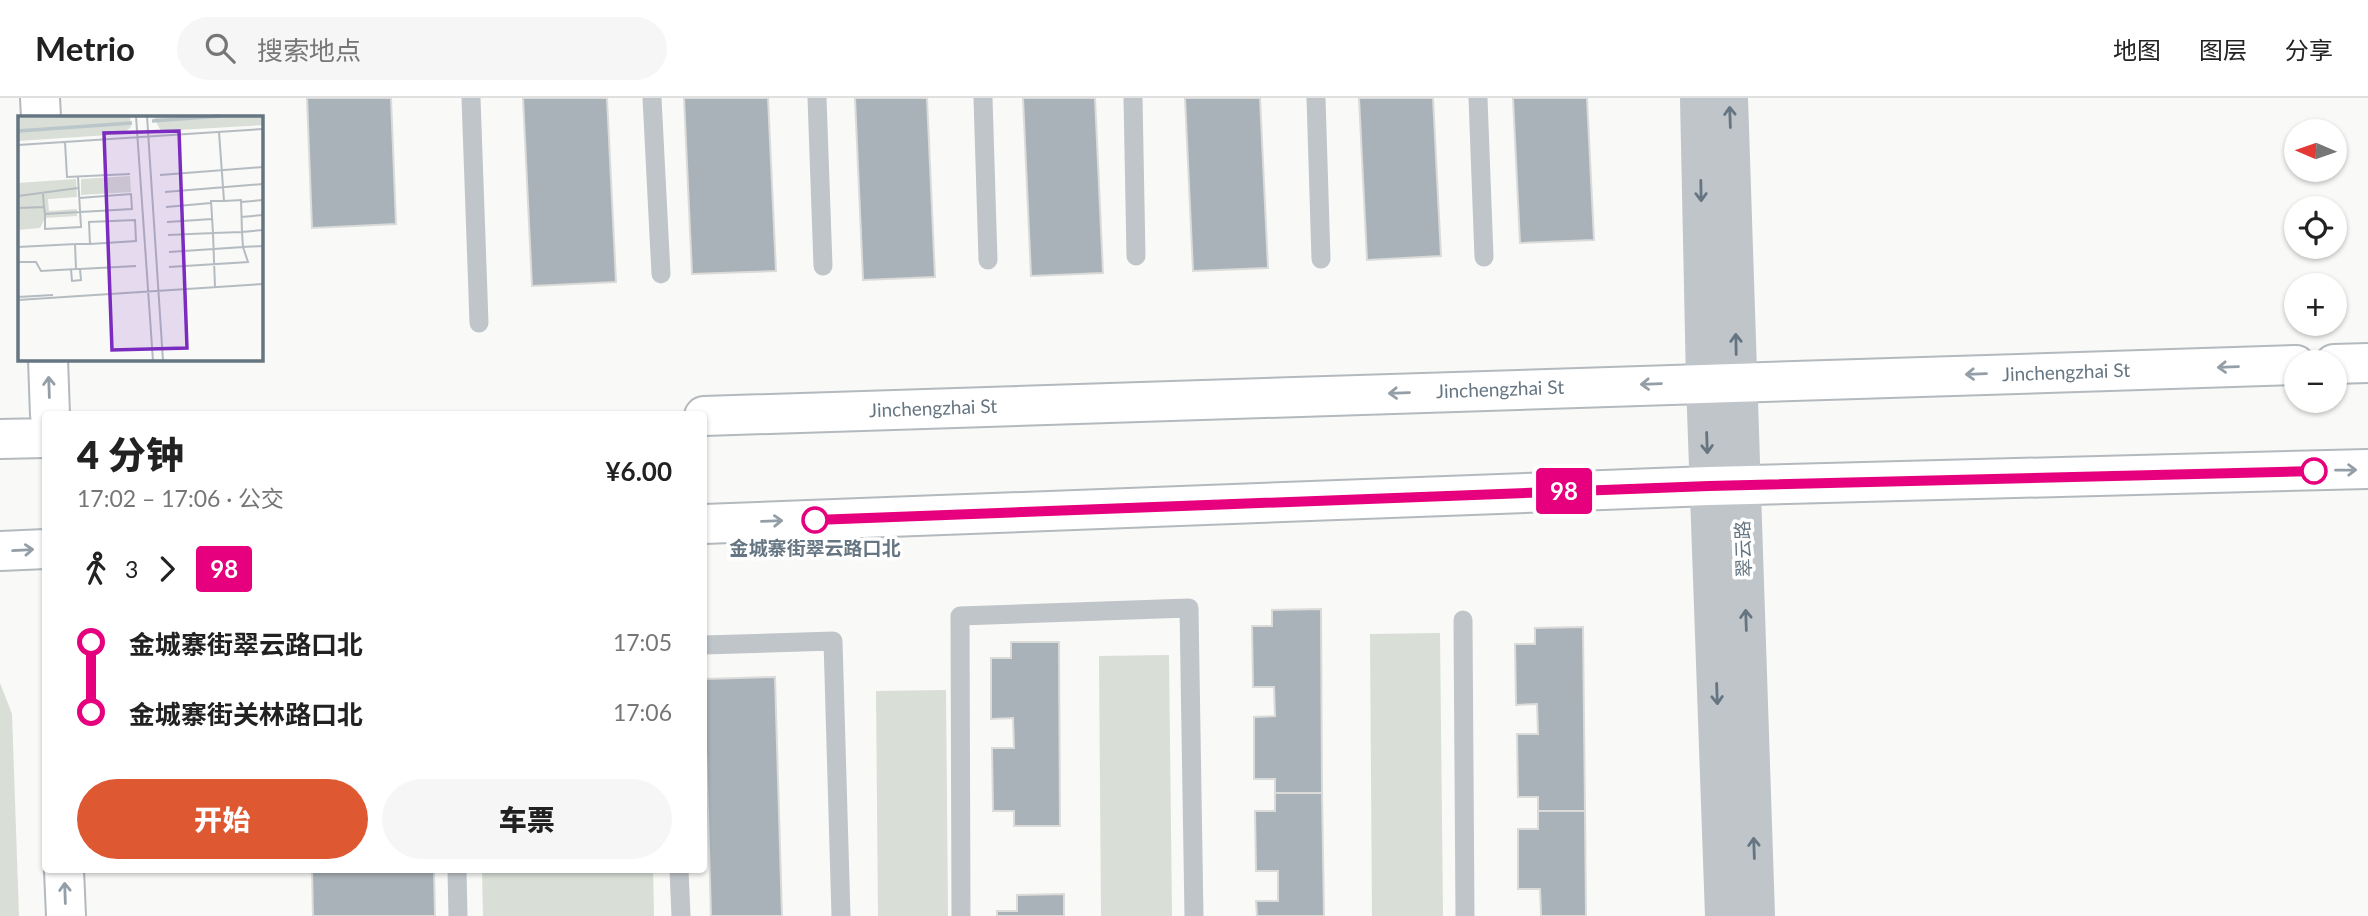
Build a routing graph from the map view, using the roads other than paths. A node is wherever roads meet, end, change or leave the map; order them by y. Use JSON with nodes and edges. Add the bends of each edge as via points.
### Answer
{"nodes":[{"id":1,"x":40,"y":98,"type":"edge"},
{"id":2,"x":471,"y":98,"type":"edge"},
{"id":3,"x":652,"y":98,"type":"edge"},
{"id":4,"x":817,"y":98,"type":"edge"},
{"id":5,"x":983,"y":98,"type":"edge"},
{"id":6,"x":1133,"y":98,"type":"edge"},
{"id":7,"x":1316,"y":98,"type":"edge"},
{"id":8,"x":1478,"y":98,"type":"edge"},
{"id":9,"x":1699,"y":98,"type":"edge"},
{"id":10,"x":1729,"y":98,"type":"edge"},
{"id":11,"x":40,"y":116,"type":"edge"},
{"id":12,"x":1136,"y":256,"type":"dead end"},
{"id":13,"x":1484,"y":257,"type":"dead end"},
{"id":14,"x":1321,"y":259,"type":"dead end"},
{"id":15,"x":988,"y":260,"type":"dead end"},
{"id":16,"x":823,"y":266,"type":"dead end"},
{"id":17,"x":661,"y":274,"type":"dead end"},
{"id":18,"x":480,"y":323,"type":"dead end"},
{"id":19,"x":48,"y":360,"type":"edge"},
{"id":20,"x":2368,"y":363,"type":"edge"},
{"id":21,"x":2347,"y":364,"type":"edge"},
{"id":22,"x":2284,"y":365,"type":"edge"},
{"id":23,"x":1721,"y":382,"type":"junction"},
{"id":24,"x":50,"y":411,"type":"edge"},
{"id":25,"x":707,"y":416,"type":"edge"},
{"id":26,"x":42,"y":438,"type":"edge"},
{"id":27,"x":0,"y":439,"type":"edge"},
{"id":28,"x":2368,"y":470,"type":"edge"},
{"id":29,"x":1725,"y":485,"type":"junction"},
{"id":30,"x":707,"y":524,"type":"edge"},
{"id":31,"x":42,"y":549,"type":"edge"},
{"id":32,"x":0,"y":551,"type":"edge"},
{"id":33,"x":1463,"y":620,"type":"dead end"},
{"id":34,"x":707,"y":645,"type":"edge"},
{"id":35,"x":65,"y":873,"type":"edge"},
{"id":36,"x":457,"y":873,"type":"edge"},
{"id":37,"x":680,"y":873,"type":"edge"},
{"id":38,"x":66,"y":916,"type":"edge"},
{"id":39,"x":458,"y":916,"type":"edge"},
{"id":40,"x":681,"y":916,"type":"edge"},
{"id":41,"x":841,"y":916,"type":"edge"},
{"id":42,"x":961,"y":916,"type":"edge"},
{"id":43,"x":1194,"y":916,"type":"edge"},
{"id":44,"x":1465,"y":916,"type":"edge"},
{"id":45,"x":1724,"y":916,"type":"edge"},
{"id":46,"x":1756,"y":916,"type":"edge"}],
"edges":[{"from":1,"to":11,"type":"main road"},
{"from":2,"to":18,"type":"lane"},
{"from":3,"to":17,"type":"lane"},
{"from":4,"to":16,"type":"lane"},
{"from":5,"to":15,"type":"lane"},
{"from":6,"to":12,"type":"lane"},
{"from":7,"to":14,"type":"lane"},
{"from":8,"to":13,"type":"lane"},
{"from":9,"to":23,"type":"street","name":"翠云路","one_way":true},
{"from":23,"to":10,"type":"street","name":"翠云路","one_way":true},
{"from":24,"to":19,"type":"main road","one_way":true},
{"from":20,"to":21,"type":"main road"},
{"from":22,"to":23,"type":"main road","name":"Jinchengzhai St","one_way":true},
{"from":23,"to":25,"type":"main road","name":"Jinchengzhai St","one_way":true},
{"from":23,"to":29,"type":"street","name":"翠云路"},
{"from":26,"to":27,"type":"main road"},
{"from":29,"to":28,"type":"main road","one_way":true},
{"from":30,"to":29,"type":"main road","one_way":true},
{"from":29,"to":45,"type":"street","name":"翠云路","one_way":true},
{"from":46,"to":29,"type":"street","name":"翠云路","one_way":true},
{"from":32,"to":31,"type":"main road","one_way":true},
{"from":33,"to":44,"type":"lane"},
{"from":34,"to":41,"type":"lane","via":[[833,640]]},
{"from":38,"to":35,"type":"main road","one_way":true},
{"from":36,"to":39,"type":"lane"},
{"from":37,"to":40,"type":"lane"},
{"from":42,"to":43,"type":"lane","via":[[960,615],[1189,608]]}]}
